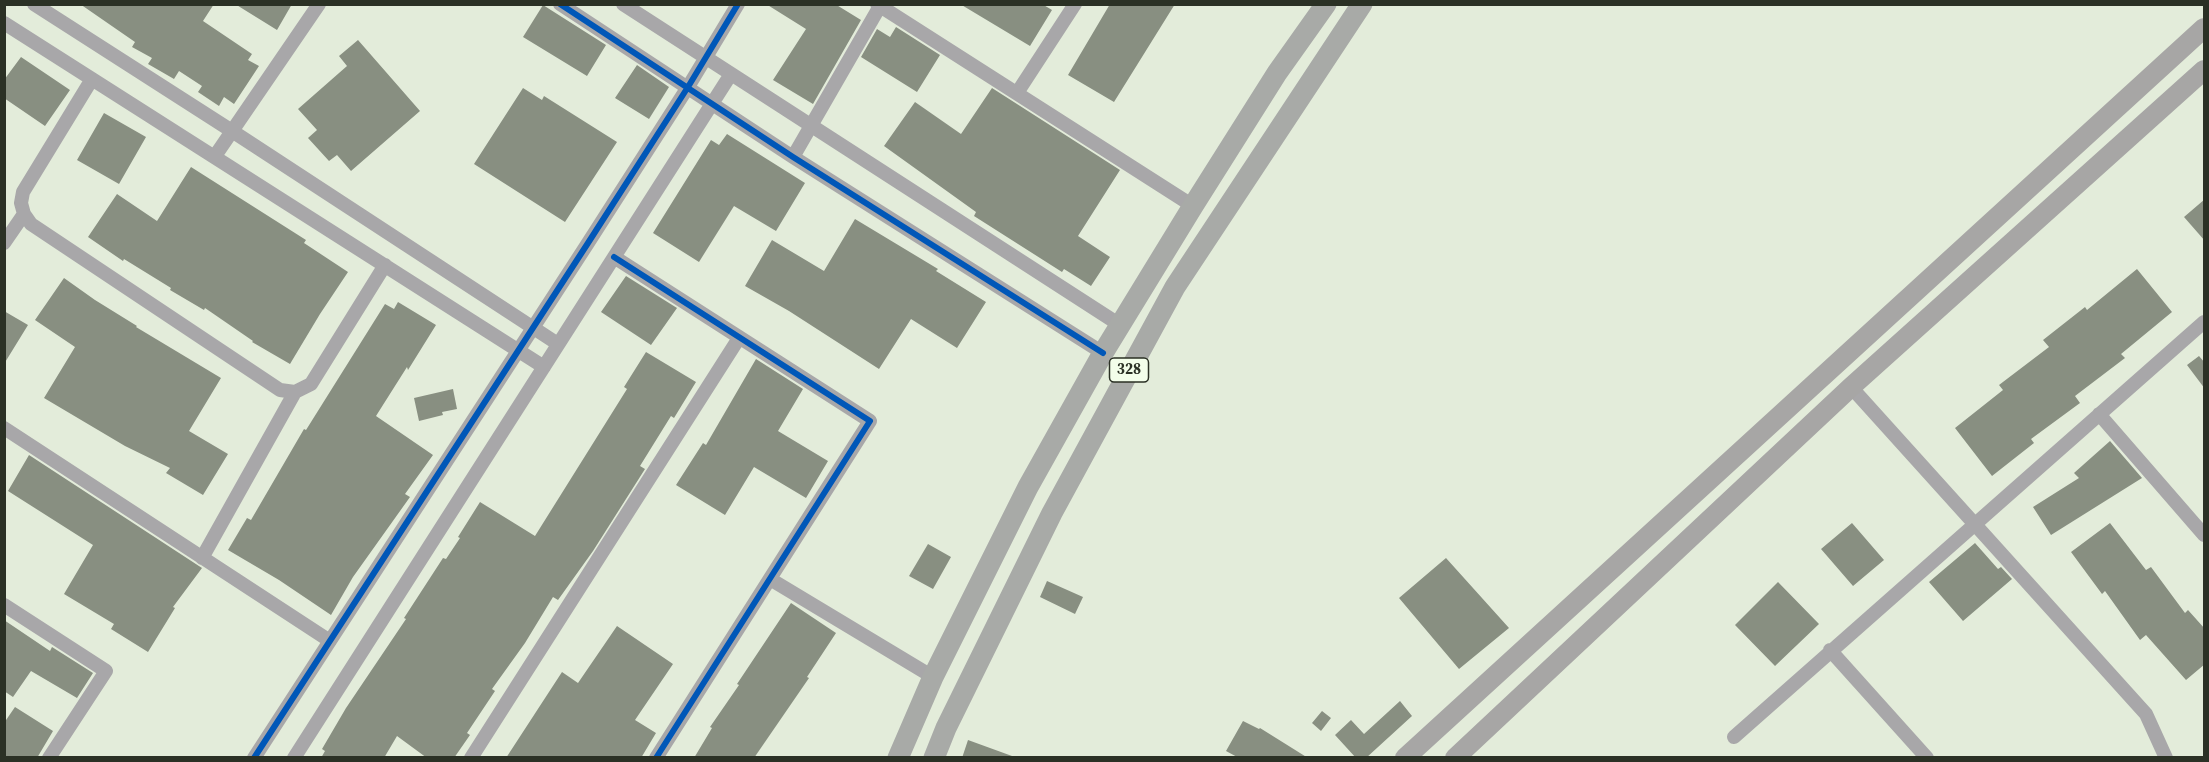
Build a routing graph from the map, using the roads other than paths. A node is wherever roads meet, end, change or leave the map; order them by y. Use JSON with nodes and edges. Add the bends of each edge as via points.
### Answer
{"nodes":[{"id":1,"x":34,"y":4,"type":"edge"},
{"id":2,"x":319,"y":4,"type":"edge"},
{"id":3,"x":560,"y":4,"type":"edge"},
{"id":4,"x":623,"y":4,"type":"edge"},
{"id":5,"x":738,"y":4,"type":"edge"},
{"id":6,"x":1076,"y":4,"type":"edge"},
{"id":7,"x":1326,"y":4,"type":"edge"},
{"id":8,"x":1362,"y":4,"type":"edge"},
{"id":9,"x":886,"y":7,"type":"edge"},
{"id":10,"x":4,"y":23,"type":"edge"},
{"id":11,"x":2202,"y":31,"type":"edge"},
{"id":12,"x":706,"y":58,"type":"junction"},
{"id":13,"x":2205,"y":70,"type":"edge"},
{"id":14,"x":731,"y":74,"type":"junction"},
{"id":15,"x":92,"y":78,"type":"junction"},
{"id":16,"x":688,"y":87,"type":"junction"},
{"id":17,"x":1017,"y":93,"type":"junction"},
{"id":18,"x":712,"y":102,"type":"junction"},
{"id":19,"x":811,"y":125,"type":"junction"},
{"id":20,"x":232,"y":131,"type":"junction"},
{"id":21,"x":215,"y":156,"type":"junction"},
{"id":22,"x":793,"y":156,"type":"junction"},
{"id":23,"x":1193,"y":206,"type":"junction"},
{"id":24,"x":24,"y":214,"type":"junction"},
{"id":25,"x":4,"y":243,"type":"edge"},
{"id":26,"x":614,"y":257,"type":"junction"},
{"id":27,"x":385,"y":265,"type":"junction"},
{"id":28,"x":2205,"y":322,"type":"edge"},
{"id":29,"x":1120,"y":325,"type":"junction"},
{"id":30,"x":534,"y":327,"type":"junction"},
{"id":31,"x":739,"y":338,"type":"junction"},
{"id":32,"x":558,"y":344,"type":"junction"},
{"id":33,"x":519,"y":350,"type":"junction"},
{"id":34,"x":1103,"y":353,"type":"junction"},
{"id":35,"x":544,"y":367,"type":"junction"},
{"id":36,"x":1851,"y":387,"type":"junction"},
{"id":37,"x":295,"y":393,"type":"junction"},
{"id":38,"x":2099,"y":414,"type":"junction"},
{"id":39,"x":4,"y":428,"type":"edge"},
{"id":40,"x":1974,"y":524,"type":"junction"},
{"id":41,"x":2205,"y":535,"type":"edge"},
{"id":42,"x":202,"y":558,"type":"junction"},
{"id":43,"x":770,"y":579,"type":"junction"},
{"id":44,"x":4,"y":605,"type":"edge"},
{"id":45,"x":330,"y":641,"type":"junction"},
{"id":46,"x":1830,"y":650,"type":"junction"},
{"id":47,"x":933,"y":677,"type":"junction"},
{"id":48,"x":1734,"y":737,"type":"dead end"},
{"id":49,"x":49,"y":758,"type":"edge"},
{"id":50,"x":254,"y":758,"type":"edge"},
{"id":51,"x":294,"y":758,"type":"edge"},
{"id":52,"x":471,"y":758,"type":"edge"},
{"id":53,"x":656,"y":758,"type":"edge"},
{"id":54,"x":898,"y":758,"type":"edge"},
{"id":55,"x":934,"y":758,"type":"edge"},
{"id":56,"x":1405,"y":758,"type":"edge"},
{"id":57,"x":1455,"y":758,"type":"edge"},
{"id":58,"x":1927,"y":758,"type":"edge"},
{"id":59,"x":2166,"y":758,"type":"edge"}],
"edges":[{"from":1,"to":20,"type":"street"},
{"from":2,"to":20,"type":"street"},
{"from":3,"to":16,"type":"street"},
{"from":4,"to":12,"type":"street"},
{"from":5,"to":12,"type":"street"},
{"from":6,"to":17,"type":"street"},
{"from":7,"to":23,"type":"main road"},
{"from":8,"to":55,"type":"main road","number":"328","via":[[1175,287],[1052,513]]},
{"from":9,"to":17,"type":"street"},
{"from":9,"to":19,"type":"street"},
{"from":10,"to":15,"type":"street"},
{"from":11,"to":56,"type":"main road"},
{"from":12,"to":14,"type":"street"},
{"from":12,"to":16,"type":"street"},
{"from":13,"to":36,"type":"main road"},
{"from":14,"to":18,"type":"street"},
{"from":14,"to":19,"type":"street"},
{"from":15,"to":21,"type":"street"},
{"from":15,"to":24,"type":"street","via":[[23,192]]},
{"from":16,"to":18,"type":"street"},
{"from":16,"to":30,"type":"street"},
{"from":17,"to":23,"type":"street"},
{"from":18,"to":22,"type":"street"},
{"from":18,"to":26,"type":"street"},
{"from":19,"to":22,"type":"street"},
{"from":19,"to":29,"type":"street"},
{"from":20,"to":21,"type":"street"},
{"from":20,"to":30,"type":"street"},
{"from":21,"to":27,"type":"street"},
{"from":22,"to":34,"type":"street"},
{"from":23,"to":29,"type":"main road"},
{"from":24,"to":25,"type":"street"},
{"from":24,"to":37,"type":"street","via":[[31,224],[280,390]]},
{"from":26,"to":31,"type":"street"},
{"from":26,"to":32,"type":"street"},
{"from":27,"to":33,"type":"street"},
{"from":27,"to":37,"type":"street","via":[[311,384]]},
{"from":28,"to":38,"type":"street"},
{"from":29,"to":34,"type":"main road"},
{"from":30,"to":32,"type":"street"},
{"from":30,"to":33,"type":"street"},
{"from":31,"to":43,"type":"street","via":[[870,421]]},
{"from":31,"to":52,"type":"street"},
{"from":32,"to":35,"type":"street"},
{"from":33,"to":35,"type":"street"},
{"from":33,"to":45,"type":"street"},
{"from":34,"to":47,"type":"main road","via":[[1028,487]]},
{"from":35,"to":51,"type":"street"},
{"from":36,"to":40,"type":"street"},
{"from":36,"to":57,"type":"main road"},
{"from":37,"to":42,"type":"street"},
{"from":38,"to":40,"type":"street"},
{"from":38,"to":41,"type":"street"},
{"from":39,"to":42,"type":"street"},
{"from":40,"to":46,"type":"street"},
{"from":40,"to":59,"type":"street","via":[[2146,714]]},
{"from":42,"to":45,"type":"street"},
{"from":43,"to":47,"type":"street"},
{"from":43,"to":53,"type":"street"},
{"from":44,"to":49,"type":"street","via":[[106,671]]},
{"from":45,"to":50,"type":"street"},
{"from":46,"to":48,"type":"street"},
{"from":46,"to":58,"type":"street"},
{"from":47,"to":54,"type":"main road"}]}
